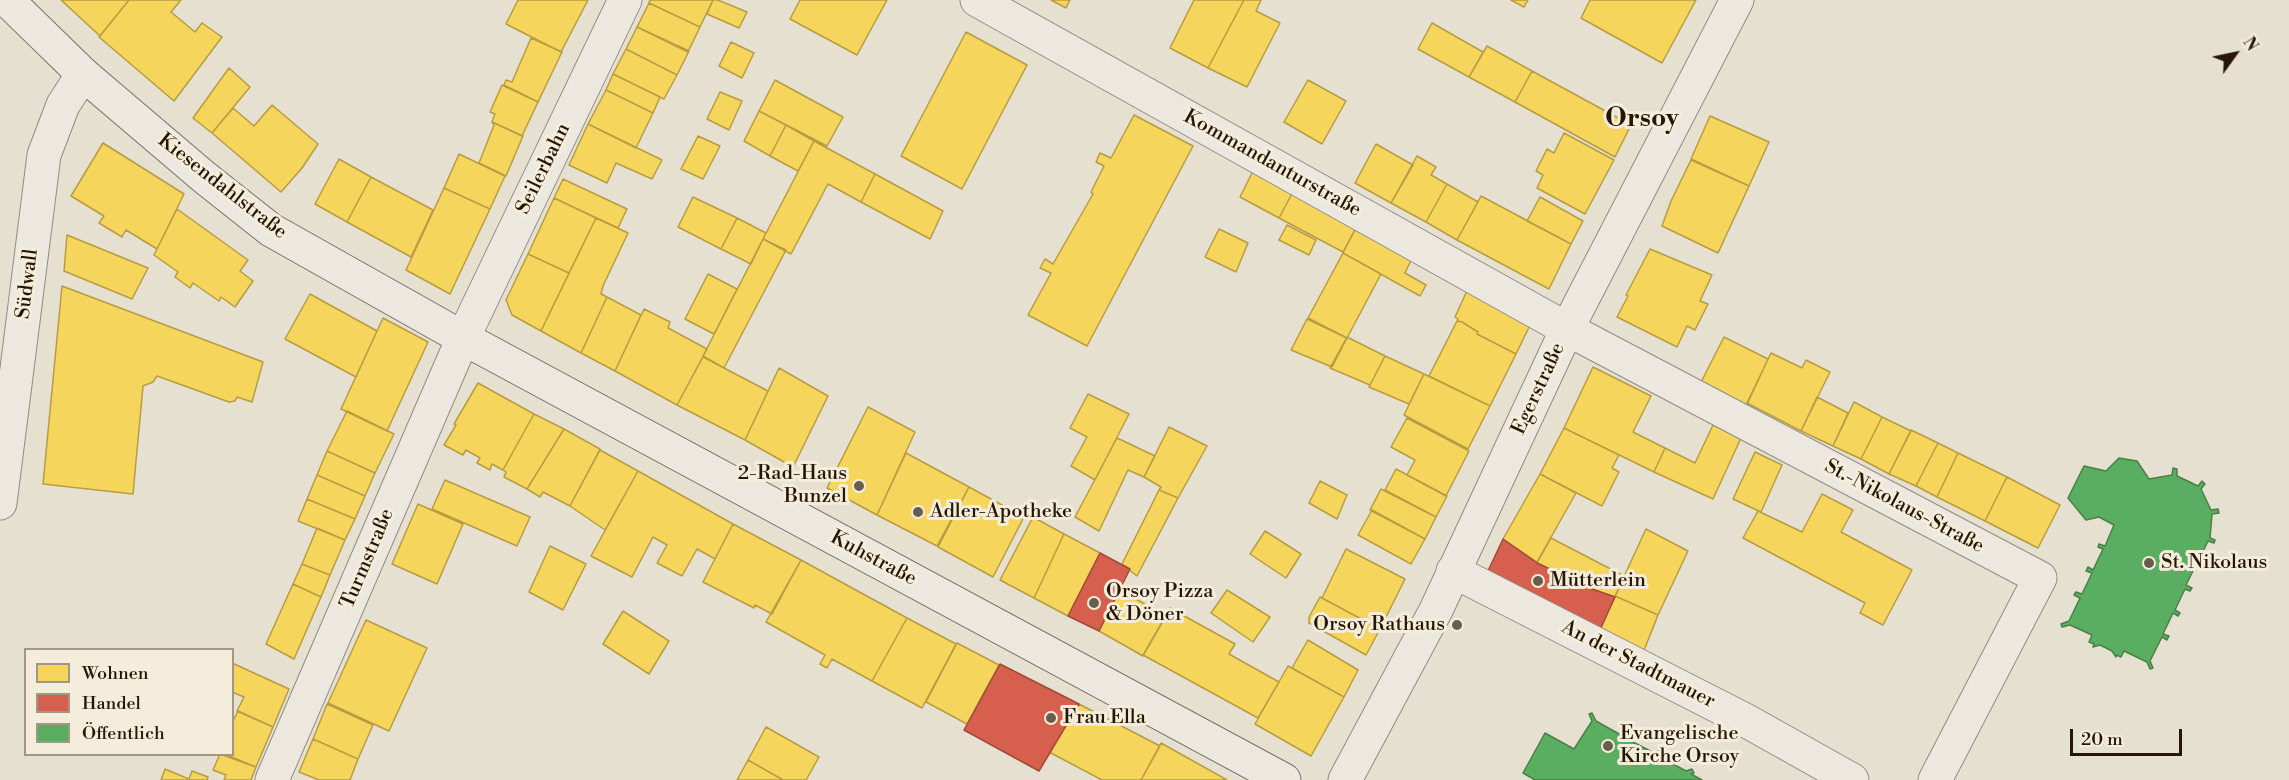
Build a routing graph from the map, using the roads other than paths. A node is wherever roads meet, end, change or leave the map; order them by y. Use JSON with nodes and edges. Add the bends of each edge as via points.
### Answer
{"nodes":[{"id":1,"x":7,"y":0,"type":"edge"},
{"id":2,"x":625,"y":0,"type":"edge"},
{"id":3,"x":977,"y":0,"type":"edge"},
{"id":4,"x":1737,"y":0,"type":"edge"},
{"id":5,"x":84,"y":74,"type":"junction"},
{"id":6,"x":1567,"y":329,"type":"junction"},
{"id":7,"x":463,"y":338,"type":"junction"},
{"id":8,"x":0,"y":503,"type":"edge"},
{"id":9,"x":1453,"y":571,"type":"junction"},
{"id":10,"x":272,"y":780,"type":"edge"},
{"id":11,"x":1284,"y":780,"type":"edge"},
{"id":12,"x":1345,"y":780,"type":"edge"},
{"id":13,"x":1852,"y":780,"type":"edge"},
{"id":14,"x":1935,"y":780,"type":"edge"}],
"edges":[{"from":1,"to":5,"type":"street","name":"Kiesendahlstraße"},
{"from":2,"to":7,"type":"street","name":"Seilerbahn"},
{"from":3,"to":6,"type":"street","name":"Kommandanturstraße"},
{"from":4,"to":6,"type":"street","name":"Egerstraße"},
{"from":5,"to":7,"type":"street","name":"Kiesendahlstraße","via":[[271,230]]},
{"from":5,"to":8,"type":"street","name":"Südwall","via":[[63,105],[44,155]]},
{"from":6,"to":9,"type":"street","name":"Egerstraße"},
{"from":6,"to":14,"type":"street","name":"St.-Nikolaus-Straße","via":[[2040,578]]},
{"from":7,"to":10,"type":"street","name":"Turmstraße"},
{"from":7,"to":11,"type":"street","name":"Kuhstraße"},
{"from":9,"to":12,"type":"street","name":"Egerstraße"},
{"from":9,"to":13,"type":"street","name":"An der Stadtmauer","via":[[1745,720]]}]}
